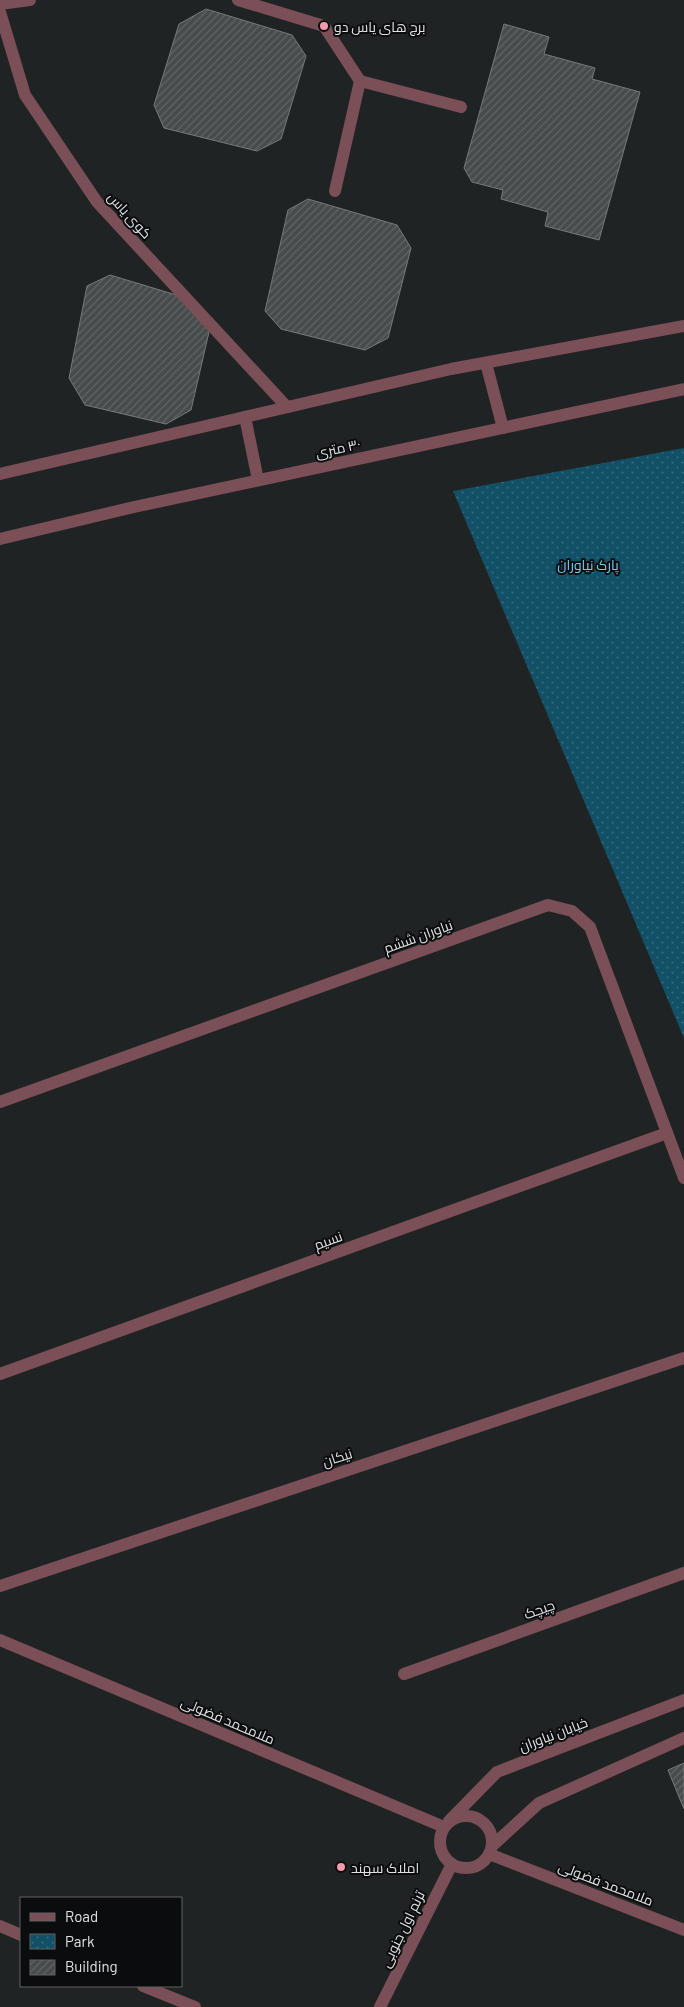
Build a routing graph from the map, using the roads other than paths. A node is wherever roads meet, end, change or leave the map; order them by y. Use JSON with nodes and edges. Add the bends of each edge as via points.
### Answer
{"nodes":[{"id":1,"x":30,"y":0,"type":"edge"},
{"id":2,"x":238,"y":0,"type":"edge"},
{"id":3,"x":0,"y":4,"type":"edge"},
{"id":4,"x":0,"y":12,"type":"edge"},
{"id":5,"x":360,"y":81,"type":"junction"},
{"id":6,"x":462,"y":107,"type":"dead end"},
{"id":7,"x":335,"y":191,"type":"dead end"},
{"id":8,"x":684,"y":326,"type":"edge"},
{"id":9,"x":486,"y":363,"type":"junction"},
{"id":10,"x":684,"y":389,"type":"edge"},
{"id":11,"x":286,"y":407,"type":"junction"},
{"id":12,"x":245,"y":417,"type":"junction"},
{"id":13,"x":503,"y":428,"type":"junction"},
{"id":14,"x":0,"y":474,"type":"edge"},
{"id":15,"x":258,"y":480,"type":"junction"},
{"id":16,"x":0,"y":539,"type":"edge"},
{"id":17,"x":0,"y":1102,"type":"edge"},
{"id":18,"x":667,"y":1133,"type":"junction"},
{"id":19,"x":684,"y":1178,"type":"edge"},
{"id":20,"x":684,"y":1358,"type":"edge"},
{"id":21,"x":0,"y":1374,"type":"edge"},
{"id":22,"x":684,"y":1572,"type":"edge"},
{"id":23,"x":0,"y":1586,"type":"edge"},
{"id":24,"x":0,"y":1640,"type":"edge"},
{"id":25,"x":404,"y":1674,"type":"dead end"},
{"id":26,"x":684,"y":1700,"type":"edge"},
{"id":27,"x":684,"y":1738,"type":"edge"},
{"id":28,"x":447,"y":1824,"type":"junction"},
{"id":29,"x":490,"y":1850,"type":"junction"},
{"id":30,"x":452,"y":1864,"type":"junction"},
{"id":31,"x":0,"y":1926,"type":"edge"},
{"id":32,"x":684,"y":1930,"type":"edge"},
{"id":33,"x":20,"y":1935,"type":"edge"},
{"id":34,"x":145,"y":1987,"type":"edge"},
{"id":35,"x":195,"y":2007,"type":"edge"},
{"id":36,"x":380,"y":2007,"type":"edge"}],
"edges":[{"from":1,"to":3,"type":"street"},
{"from":2,"to":5,"type":"street","via":[[324,26]]},
{"from":4,"to":11,"type":"street","name":"کوی یاس","via":[[25,95],[97,202]]},
{"from":5,"to":6,"type":"street"},
{"from":5,"to":7,"type":"street"},
{"from":8,"to":9,"type":"street"},
{"from":9,"to":11,"type":"street"},
{"from":9,"to":13,"type":"street"},
{"from":10,"to":13,"type":"street","name":"٣٠ متری"},
{"from":11,"to":12,"type":"street"},
{"from":12,"to":14,"type":"street"},
{"from":12,"to":15,"type":"street"},
{"from":13,"to":15,"type":"street","name":"٣٠ متری"},
{"from":15,"to":16,"type":"street","name":"٣٠ متری"},
{"from":17,"to":18,"type":"street","name":"نیاوران ششم","via":[[548,905],[572,911],[590,927]]},
{"from":18,"to":19,"type":"street","name":"نیاوران ششم"},
{"from":18,"to":21,"type":"street","name":"نسیم"},
{"from":20,"to":23,"type":"street","name":"نیکان"},
{"from":22,"to":25,"type":"street","name":"چیچک"},
{"from":24,"to":28,"type":"street","name":"ملامحمد فضولی"},
{"from":26,"to":28,"type":"street","name":"خیابان نیاوران","via":[[497,1772]]},
{"from":27,"to":29,"type":"street","via":[[539,1803]]},
{"from":28,"to":29,"type":"street","via":[[457,1817],[475,1817],[488,1829]]},
{"from":28,"to":30,"type":"street","via":[[440,1835],[441,1851]]},
{"from":29,"to":30,"type":"street","via":[[483,1862],[476,1866]]},
{"from":29,"to":32,"type":"street","name":"ملامحمد فضولی"},
{"from":30,"to":36,"type":"street","name":"ترنم اول جنوبی"},
{"from":31,"to":33,"type":"street"},
{"from":34,"to":35,"type":"street"}]}
